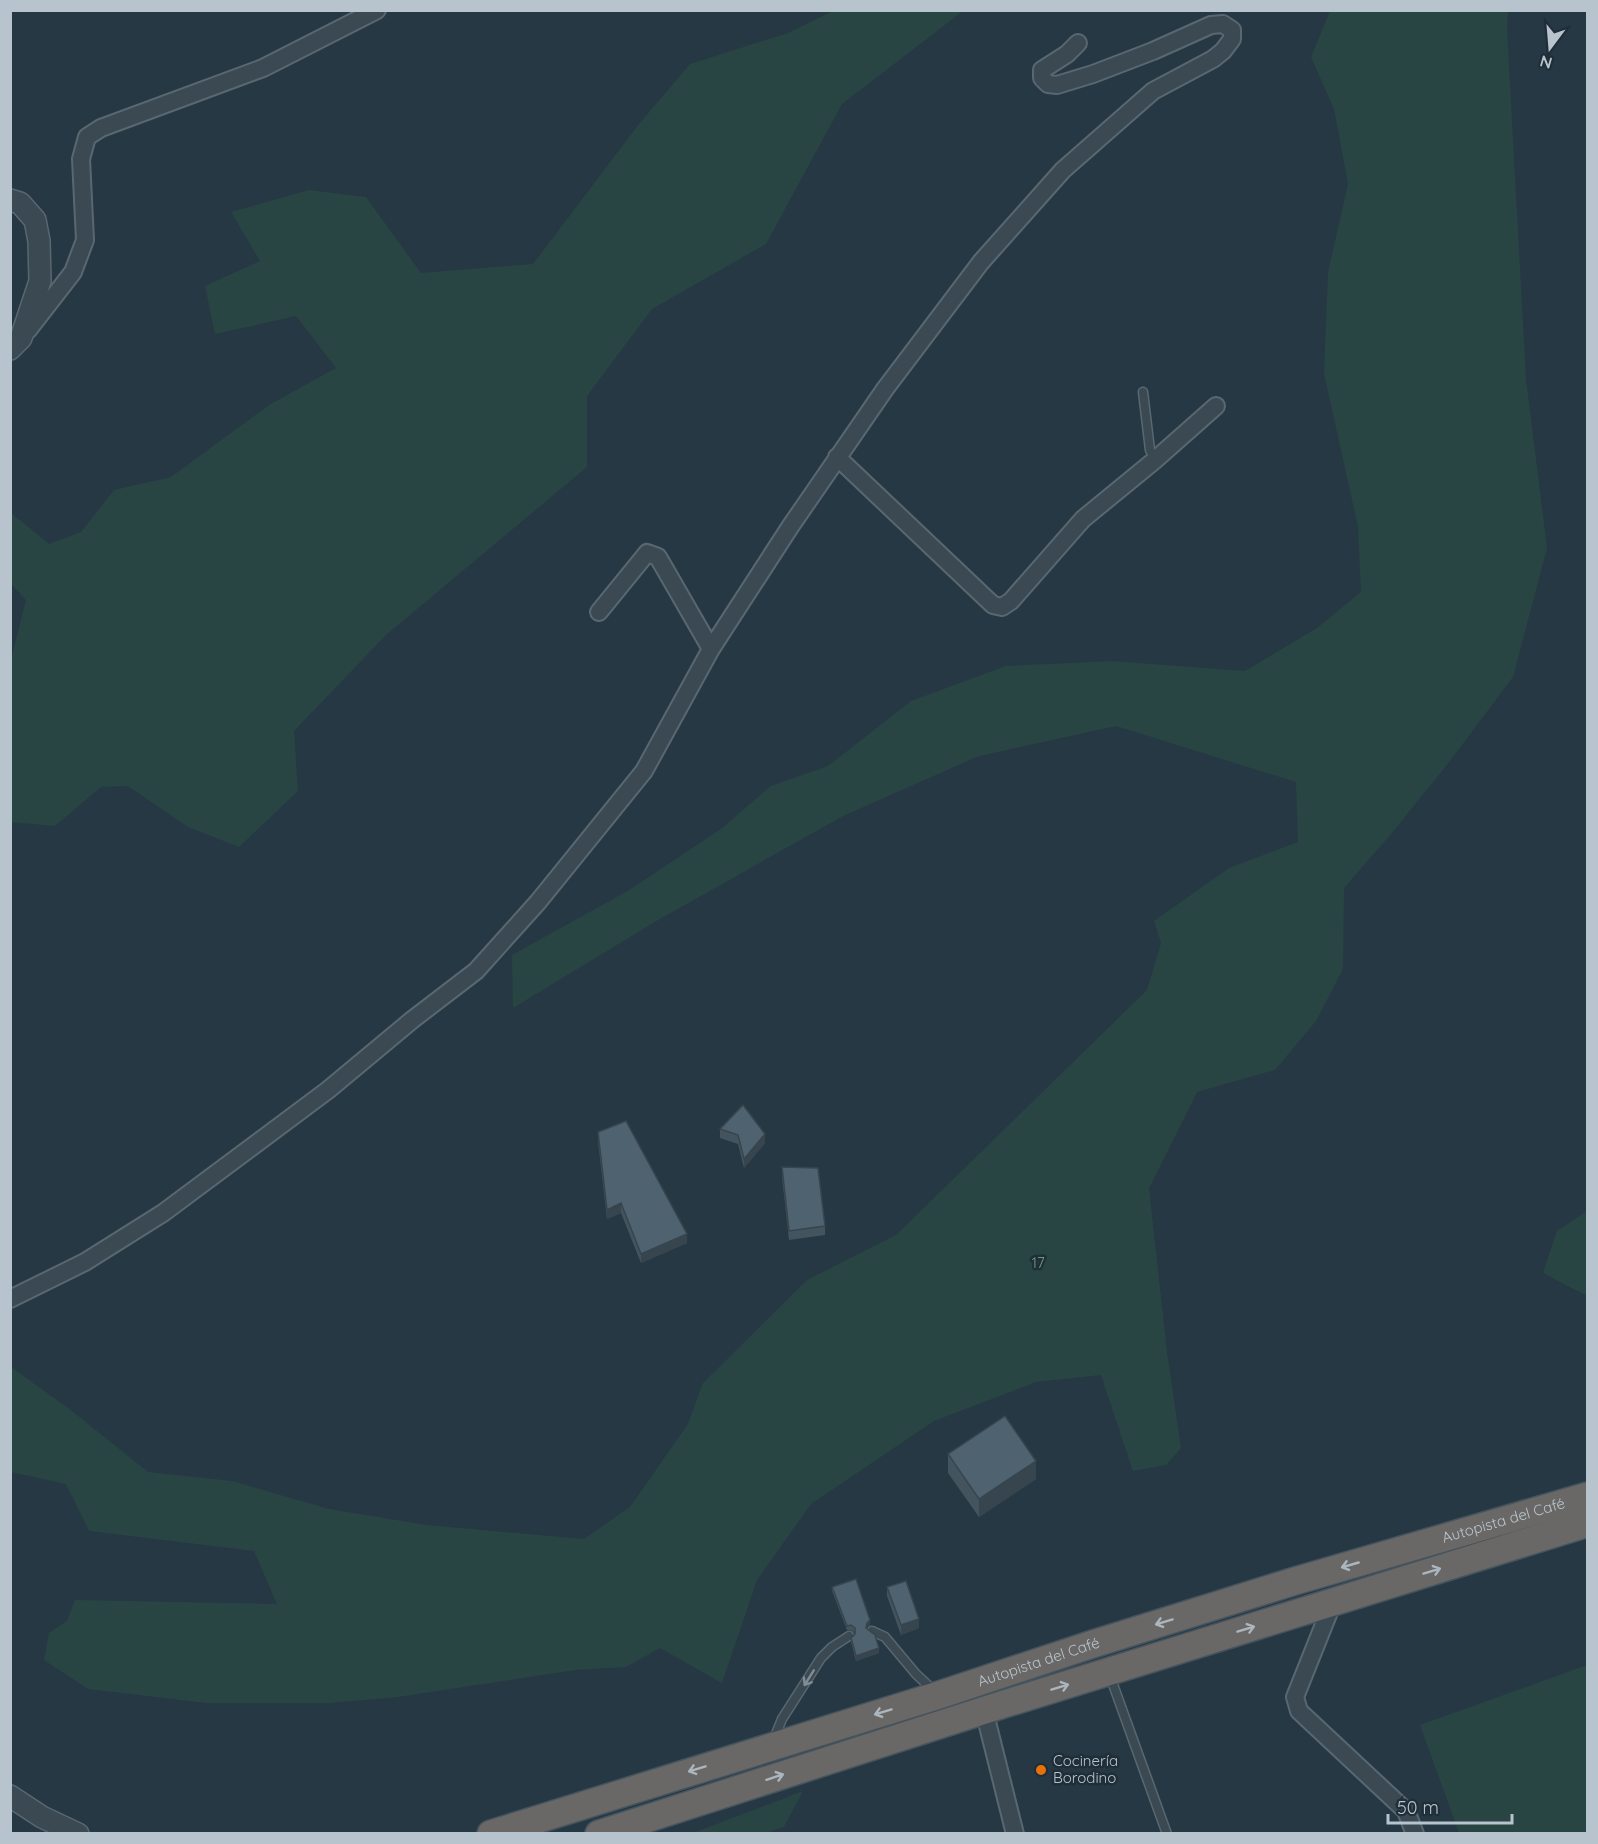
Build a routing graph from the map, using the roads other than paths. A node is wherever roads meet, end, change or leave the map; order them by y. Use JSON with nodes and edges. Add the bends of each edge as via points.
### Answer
{"nodes":[{"id":1,"x":377,"y":10,"type":"edge"},
{"id":2,"x":1078,"y":43,"type":"dead end"},
{"id":3,"x":10,"y":200,"type":"edge"},
{"id":4,"x":16,"y":343,"type":"edge"},
{"id":5,"x":1143,"y":392,"type":"dead end"},
{"id":6,"x":1216,"y":406,"type":"dead end"},
{"id":7,"x":837,"y":457,"type":"junction"},
{"id":8,"x":1155,"y":460,"type":"junction"},
{"id":9,"x":599,"y":612,"type":"dead end"},
{"id":10,"x":711,"y":649,"type":"junction"},
{"id":11,"x":10,"y":1299,"type":"edge"},
{"id":12,"x":1587,"y":1496,"type":"edge"},
{"id":13,"x":1587,"y":1523,"type":"edge"},
{"id":14,"x":1333,"y":1602,"type":"junction"},
{"id":15,"x":872,"y":1630,"type":"edge"},
{"id":16,"x":849,"y":1636,"type":"edge"},
{"id":17,"x":1108,"y":1671,"type":"junction"},
{"id":18,"x":939,"y":1695,"type":"junction"},
{"id":19,"x":984,"y":1710,"type":"junction"},
{"id":20,"x":771,"y":1746,"type":"junction"},
{"id":21,"x":10,"y":1796,"type":"edge"},
{"id":22,"x":78,"y":1833,"type":"edge"},
{"id":23,"x":491,"y":1833,"type":"edge"},
{"id":24,"x":599,"y":1833,"type":"edge"},
{"id":25,"x":1015,"y":1833,"type":"edge"},
{"id":26,"x":1167,"y":1833,"type":"edge"},
{"id":27,"x":1415,"y":1833,"type":"edge"}],
"edges":[{"from":1,"to":4,"type":"street","via":[[263,68],[101,128],[87,137],[81,159],[85,240],[73,272]]},
{"from":2,"to":7,"type":"street","via":[[1042,70],[1042,78],[1048,84],[1092,74],[1211,25],[1223,24],[1232,30],[1232,39],[1214,59],[1153,91],[1063,170],[981,262]]},
{"from":3,"to":4,"type":"street","via":[[20,203],[35,220],[39,242],[40,281]]},
{"from":5,"to":8,"type":"lane","via":[[1150,450]]},
{"from":6,"to":8,"type":"street"},
{"from":7,"to":8,"type":"street","via":[[993,605],[1002,607],[1083,519]]},
{"from":7,"to":10,"type":"street"},
{"from":9,"to":10,"type":"street","via":[[647,553],[658,557]]},
{"from":10,"to":11,"type":"street","via":[[644,771],[538,902],[476,971],[328,1090],[163,1213],[85,1262]]},
{"from":12,"to":18,"type":"highway","name":"Autopista del Café","one_way":true,"via":[[1273,1588]]},
{"from":14,"to":13,"type":"highway","name":"Autopista del Café","one_way":true},
{"from":17,"to":14,"type":"highway","name":"Autopista del Café","one_way":true},
{"from":14,"to":27,"type":"street","via":[[1295,1697],[1299,1711],[1406,1811]]},
{"from":15,"to":18,"type":"lane","via":[[885,1637]]},
{"from":16,"to":20,"type":"lane","one_way":true,"via":[[821,1658],[782,1719]]},
{"from":19,"to":17,"type":"highway","name":"Autopista del Café","one_way":true},
{"from":17,"to":26,"type":"lane"},
{"from":18,"to":20,"type":"highway","name":"Autopista del Café","one_way":true},
{"from":24,"to":19,"type":"highway","name":"Autopista del Café","one_way":true},
{"from":19,"to":25,"type":"street"},
{"from":20,"to":23,"type":"highway","name":"Autopista del Café","one_way":true},
{"from":21,"to":22,"type":"street","via":[[42,1817]]}]}
